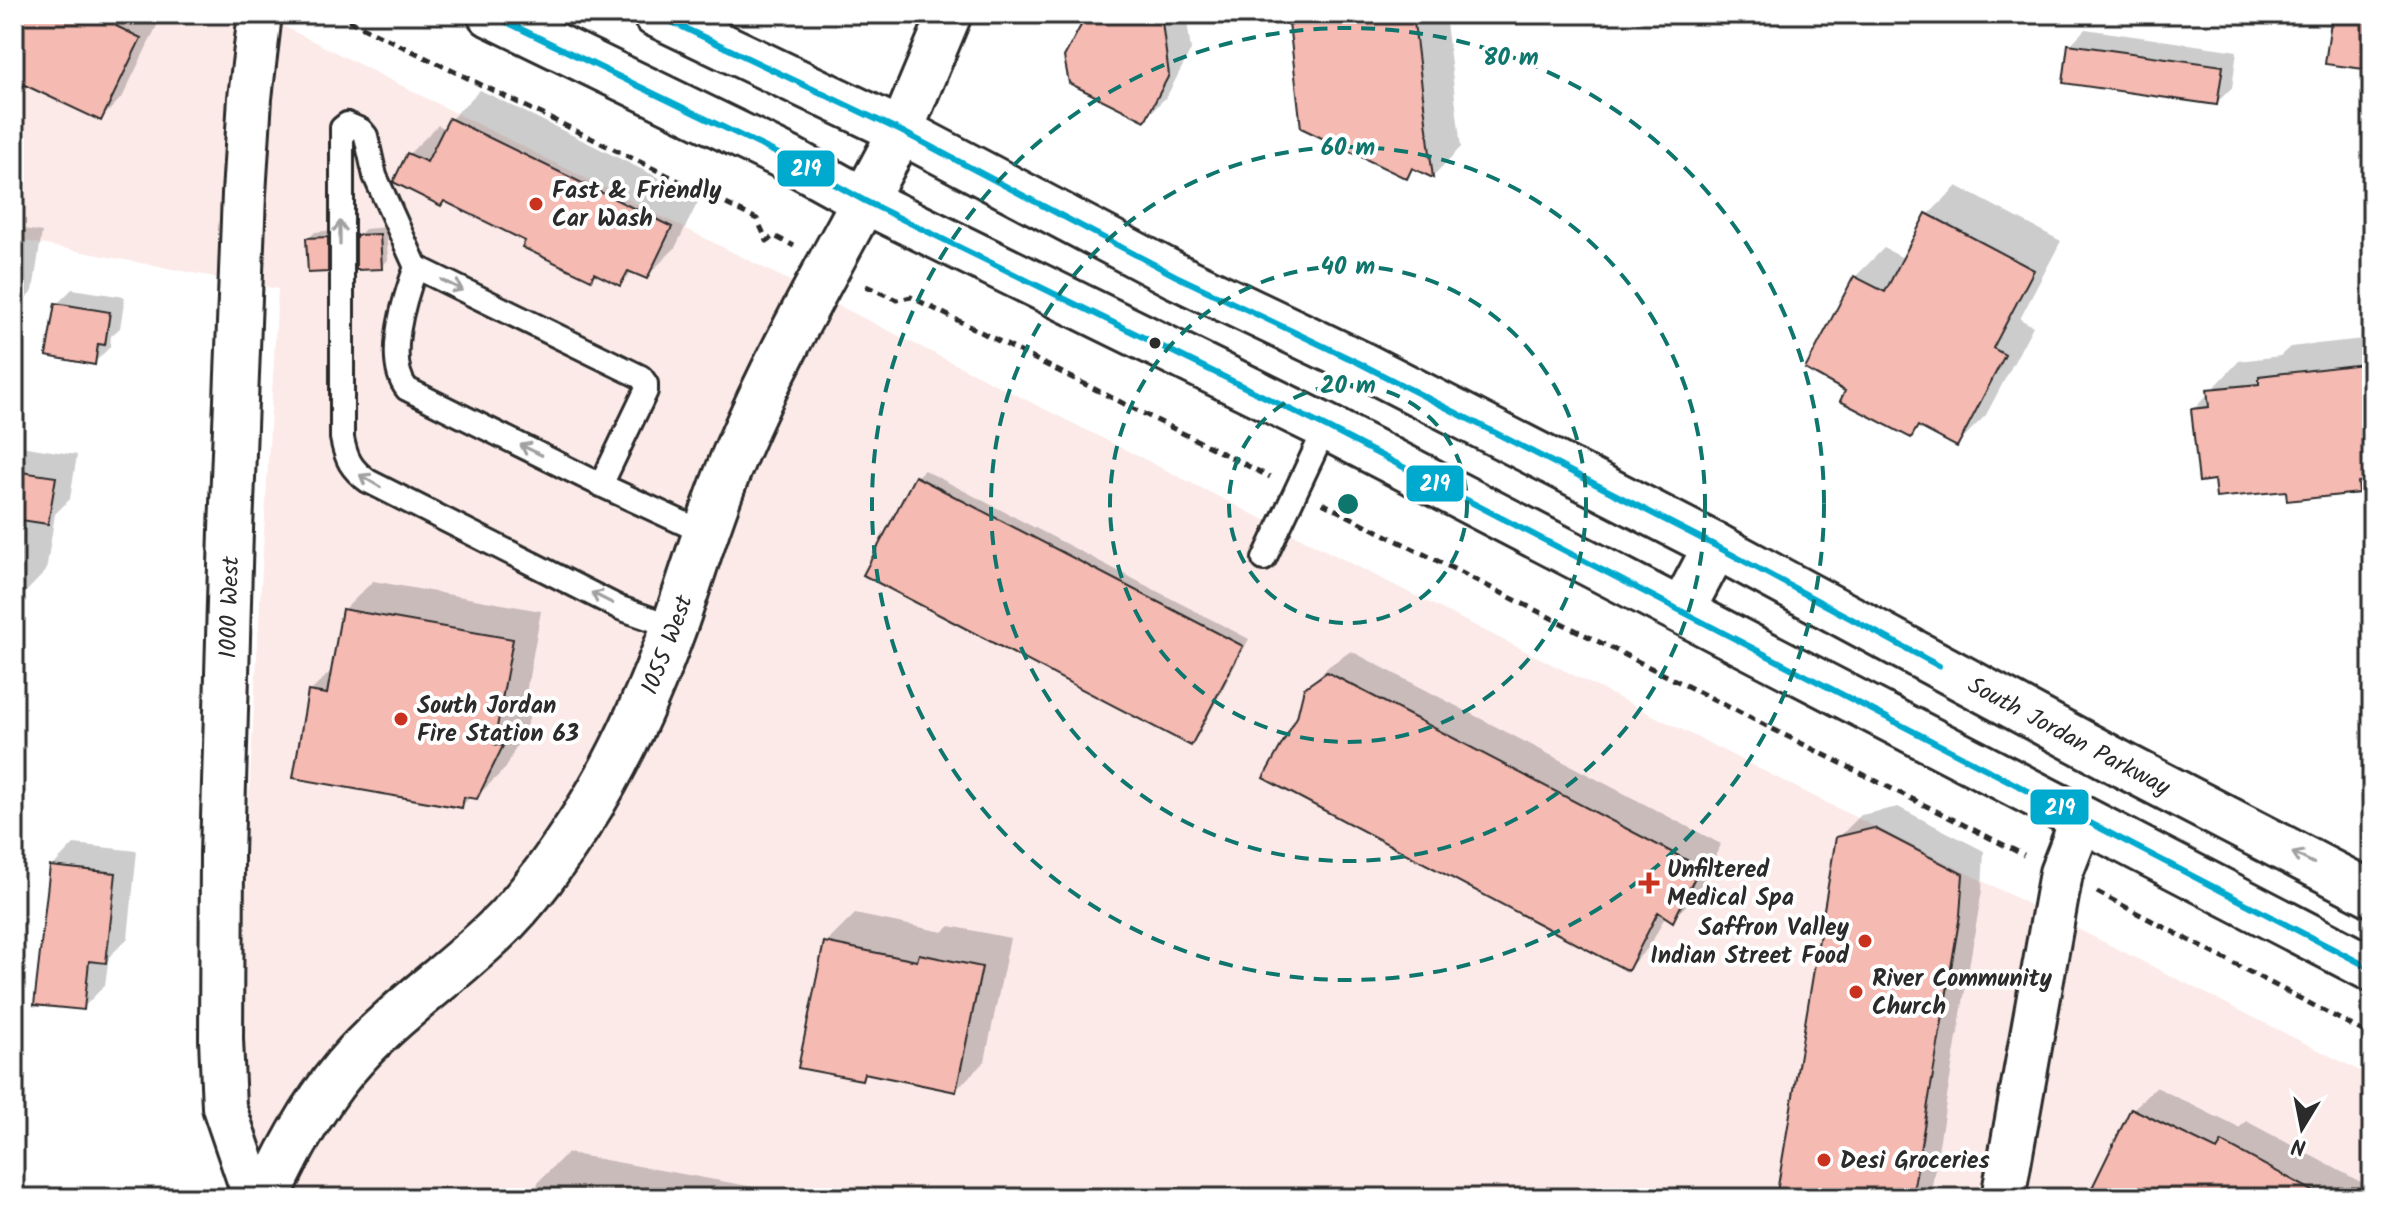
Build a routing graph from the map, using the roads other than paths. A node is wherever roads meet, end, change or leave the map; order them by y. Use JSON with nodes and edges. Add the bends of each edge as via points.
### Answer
{"nodes":[{"id":1,"x":260,"y":14,"type":"edge"},
{"id":2,"x":490,"y":14,"type":"edge"},
{"id":3,"x":655,"y":14,"type":"edge"},
{"id":4,"x":950,"y":14,"type":"edge"},
{"id":5,"x":901,"y":131,"type":"junction"},
{"id":6,"x":865,"y":201,"type":"junction"},
{"id":7,"x":416,"y":267,"type":"junction"},
{"id":8,"x":1326,"y":427,"type":"junction"},
{"id":9,"x":601,"y":485,"type":"junction"},
{"id":10,"x":705,"y":533,"type":"junction"},
{"id":11,"x":1716,"y":546,"type":"junction"},
{"id":12,"x":1264,"y":559,"type":"dead end"},
{"id":13,"x":1682,"y":610,"type":"junction"},
{"id":14,"x":674,"y":627,"type":"junction"},
{"id":15,"x":2082,"y":819,"type":"junction"},
{"id":16,"x":2372,"y":894,"type":"edge"},
{"id":17,"x":2372,"y":969,"type":"edge"},
{"id":18,"x":255,"y":1198,"type":"edge"},
{"id":19,"x":267,"y":1198,"type":"edge"},
{"id":20,"x":2003,"y":1198,"type":"edge"}],
"edges":[{"from":1,"to":18,"type":"street","name":"1000 West","via":[[248,125],[235,418],[221,1024],[224,1107]]},
{"from":2,"to":6,"type":"main road"},
{"from":3,"to":5,"type":"main road","name":"South Jordan Parkway"},
{"from":4,"to":5,"type":"street","name":"1055 West"},
{"from":5,"to":6,"type":"main road","name":"1055 West"},
{"from":5,"to":11,"type":"main road","name":"South Jordan Parkway","via":[[1176,276],[1359,363]]},
{"from":6,"to":8,"type":"main road"},
{"from":6,"to":10,"type":"main road","name":"1055 West","via":[[736,452]]},
{"from":9,"to":7,"type":"lane","one_way":true,"via":[[407,389],[397,372],[399,318]]},
{"from":7,"to":9,"type":"lane","one_way":true,"via":[[641,377],[646,391]]},
{"from":14,"to":7,"type":"lane","one_way":true,"via":[[620,608],[352,470],[341,411],[341,133],[347,124],[366,136],[375,176]]},
{"from":8,"to":12,"type":"lane"},
{"from":8,"to":13,"type":"main road"},
{"from":9,"to":10,"type":"lane"},
{"from":10,"to":14,"type":"main road","name":"1055 West"},
{"from":11,"to":13,"type":"main road"},
{"from":16,"to":11,"type":"main road","name":"South Jordan Parkway","one_way":true},
{"from":13,"to":15,"type":"main road"},
{"from":14,"to":19,"type":"main road","name":"1055 West","via":[[622,746],[544,876],[495,931],[356,1055],[313,1113]]},
{"from":15,"to":17,"type":"main road"},
{"from":15,"to":20,"type":"street","via":[[2061,873]]}]}
